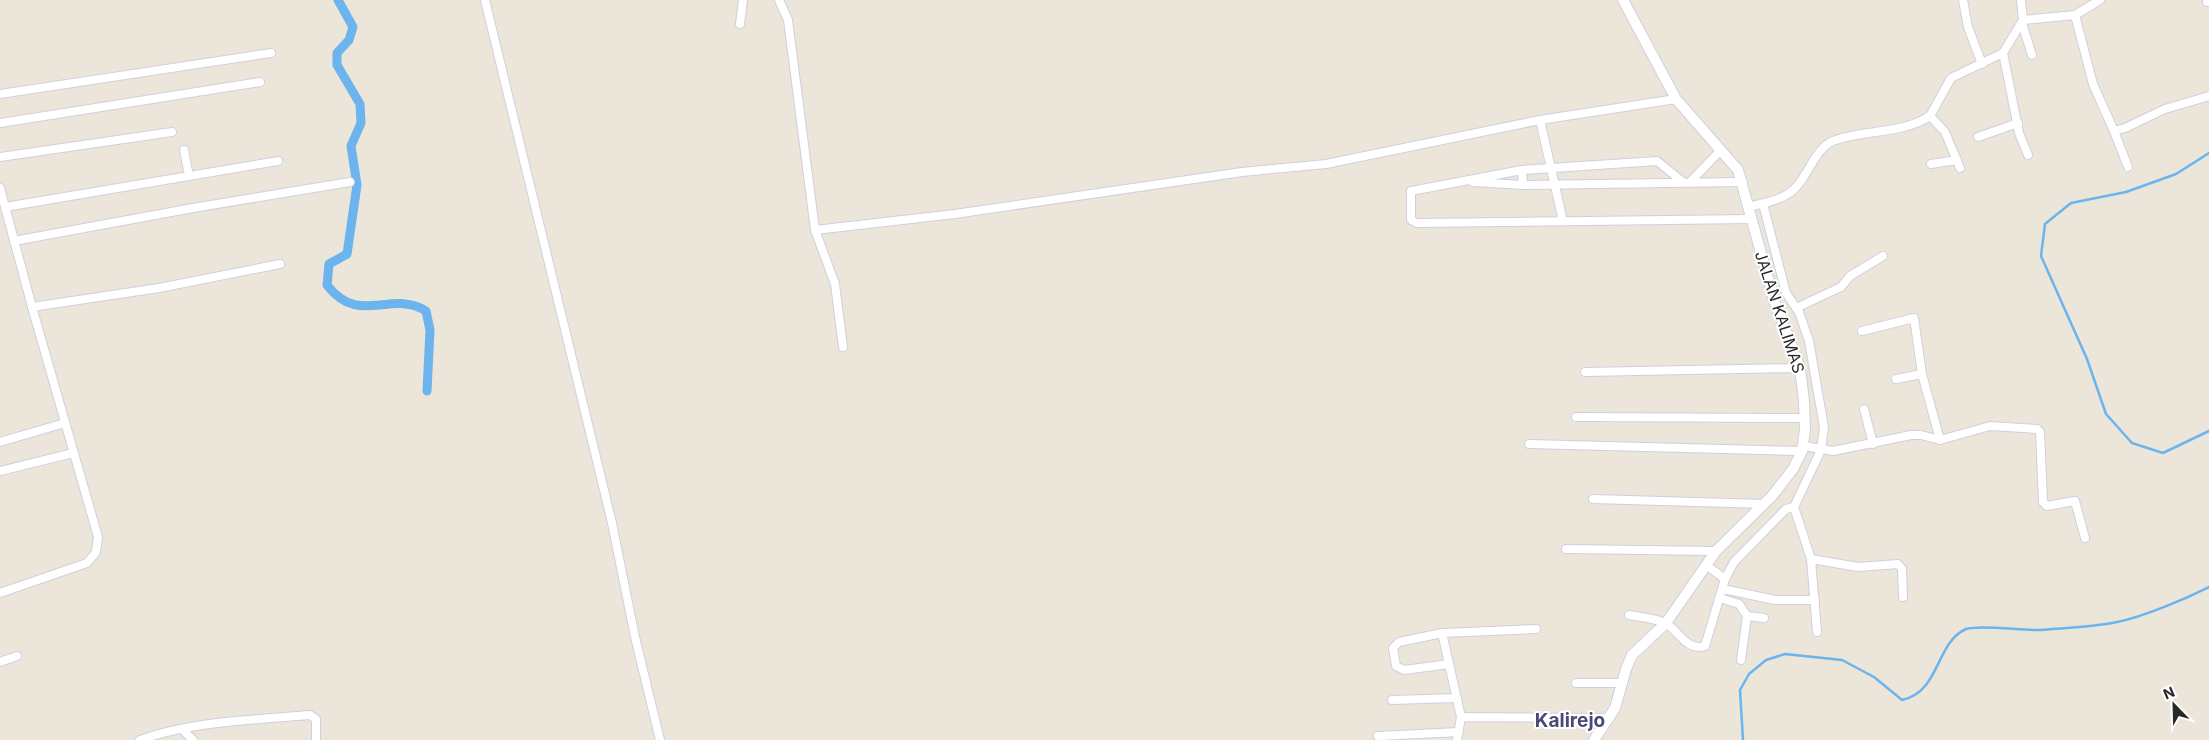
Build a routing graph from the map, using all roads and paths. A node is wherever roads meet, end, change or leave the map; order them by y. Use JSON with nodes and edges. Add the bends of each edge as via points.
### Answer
{"nodes":[{"id":1,"x":485,"y":0,"type":"edge"},
{"id":2,"x":744,"y":0,"type":"edge"},
{"id":3,"x":1622,"y":0,"type":"edge"},
{"id":4,"x":1963,"y":0,"type":"edge"},
{"id":5,"x":2021,"y":0,"type":"edge"},
{"id":6,"x":2100,"y":0,"type":"edge"},
{"id":7,"x":781,"y":1,"type":"edge"},
{"id":8,"x":2075,"y":14,"type":"junction"},
{"id":9,"x":2022,"y":21,"type":"junction"},
{"id":10,"x":740,"y":24,"type":"dead end"},
{"id":11,"x":271,"y":53,"type":"dead end"},
{"id":12,"x":2003,"y":53,"type":"junction"},
{"id":13,"x":2032,"y":55,"type":"dead end"},
{"id":14,"x":1982,"y":64,"type":"junction"},
{"id":15,"x":260,"y":82,"type":"dead end"},
{"id":16,"x":0,"y":94,"type":"edge"},
{"id":17,"x":2209,"y":96,"type":"edge"},
{"id":18,"x":1676,"y":99,"type":"junction"},
{"id":19,"x":1930,"y":116,"type":"junction"},
{"id":20,"x":1540,"y":120,"type":"junction"},
{"id":21,"x":0,"y":123,"type":"edge"},
{"id":22,"x":2018,"y":123,"type":"junction"},
{"id":23,"x":2114,"y":131,"type":"junction"},
{"id":24,"x":172,"y":132,"type":"dead end"},
{"id":25,"x":1978,"y":137,"type":"dead end"},
{"id":26,"x":184,"y":150,"type":"dead end"},
{"id":27,"x":1721,"y":150,"type":"junction"},
{"id":28,"x":2028,"y":155,"type":"dead end"},
{"id":29,"x":0,"y":157,"type":"edge"},
{"id":30,"x":278,"y":161,"type":"dead end"},
{"id":31,"x":1931,"y":164,"type":"dead end"},
{"id":32,"x":1549,"y":166,"type":"junction"},
{"id":33,"x":2128,"y":168,"type":"dead end"},
{"id":34,"x":1522,"y":170,"type":"junction"},
{"id":35,"x":189,"y":176,"type":"junction"},
{"id":36,"x":350,"y":182,"type":"dead end"},
{"id":37,"x":1460,"y":182,"type":"junction"},
{"id":38,"x":1686,"y":182,"type":"junction"},
{"id":39,"x":1743,"y":182,"type":"junction"},
{"id":40,"x":1555,"y":184,"type":"junction"},
{"id":41,"x":1523,"y":185,"type":"junction"},
{"id":42,"x":0,"y":188,"type":"edge"},
{"id":43,"x":1756,"y":205,"type":"junction"},
{"id":44,"x":5,"y":207,"type":"junction"},
{"id":45,"x":1751,"y":219,"type":"junction"},
{"id":46,"x":1563,"y":220,"type":"junction"},
{"id":47,"x":815,"y":230,"type":"junction"},
{"id":48,"x":14,"y":241,"type":"junction"},
{"id":49,"x":1883,"y":256,"type":"dead end"},
{"id":50,"x":280,"y":264,"type":"dead end"},
{"id":51,"x":32,"y":307,"type":"junction"},
{"id":52,"x":1796,"y":308,"type":"junction"},
{"id":53,"x":1862,"y":332,"type":"dead end"},
{"id":54,"x":843,"y":346,"type":"dead end"},
{"id":55,"x":1800,"y":368,"type":"junction"},
{"id":56,"x":1584,"y":372,"type":"dead end"},
{"id":57,"x":1922,"y":374,"type":"junction"},
{"id":58,"x":1896,"y":379,"type":"dead end"},
{"id":59,"x":1864,"y":409,"type":"dead end"},
{"id":60,"x":1576,"y":417,"type":"dead end"},
{"id":61,"x":1806,"y":418,"type":"junction"},
{"id":62,"x":61,"y":425,"type":"junction"},
{"id":63,"x":1940,"y":440,"type":"junction"},
{"id":64,"x":0,"y":442,"type":"edge"},
{"id":65,"x":1529,"y":444,"type":"dead end"},
{"id":66,"x":1873,"y":444,"type":"junction"},
{"id":67,"x":1810,"y":448,"type":"junction"},
{"id":68,"x":69,"y":454,"type":"junction"},
{"id":69,"x":0,"y":471,"type":"edge"},
{"id":70,"x":1593,"y":499,"type":"dead end"},
{"id":71,"x":1764,"y":504,"type":"junction"},
{"id":72,"x":1794,"y":507,"type":"junction"},
{"id":73,"x":2085,"y":538,"type":"dead end"},
{"id":74,"x":1566,"y":549,"type":"dead end"},
{"id":75,"x":1716,"y":552,"type":"junction"},
{"id":76,"x":1811,"y":558,"type":"junction"},
{"id":77,"x":1708,"y":566,"type":"junction"},
{"id":78,"x":1725,"y":579,"type":"junction"},
{"id":79,"x":1723,"y":589,"type":"junction"},
{"id":80,"x":0,"y":593,"type":"edge"},
{"id":81,"x":1902,"y":597,"type":"dead end"},
{"id":82,"x":1720,"y":598,"type":"junction"},
{"id":83,"x":1815,"y":600,"type":"junction"},
{"id":84,"x":1629,"y":615,"type":"dead end"},
{"id":85,"x":1747,"y":616,"type":"junction"},
{"id":86,"x":1764,"y":618,"type":"dead end"},
{"id":87,"x":1670,"y":627,"type":"junction"},
{"id":88,"x":1536,"y":630,"type":"dead end"},
{"id":89,"x":1817,"y":632,"type":"dead end"},
{"id":90,"x":1442,"y":633,"type":"junction"},
{"id":91,"x":16,"y":656,"type":"dead end"},
{"id":92,"x":1741,"y":660,"type":"dead end"},
{"id":93,"x":0,"y":662,"type":"edge"},
{"id":94,"x":1449,"y":664,"type":"junction"},
{"id":95,"x":1576,"y":683,"type":"dead end"},
{"id":96,"x":1622,"y":683,"type":"junction"},
{"id":97,"x":1457,"y":698,"type":"junction"},
{"id":98,"x":1392,"y":700,"type":"dead end"},
{"id":99,"x":1461,"y":717,"type":"junction"},
{"id":100,"x":1610,"y":718,"type":"junction"},
{"id":101,"x":182,"y":730,"type":"junction"},
{"id":102,"x":1378,"y":736,"type":"dead end"},
{"id":103,"x":1458,"y":736,"type":"edge"},
{"id":104,"x":140,"y":740,"type":"edge"},
{"id":105,"x":193,"y":740,"type":"edge"},
{"id":106,"x":316,"y":740,"type":"edge"},
{"id":107,"x":660,"y":740,"type":"edge"},
{"id":108,"x":1594,"y":740,"type":"edge"}],
"edges":[{"from":1,"to":107,"type":"street","via":[[612,523]]},
{"from":2,"to":10,"type":"street"},
{"from":3,"to":18,"type":"street","name":"JALAN KALIMAS"},
{"from":4,"to":14,"type":"street","via":[[1968,27]]},
{"from":5,"to":9,"type":"street"},
{"from":6,"to":8,"type":"street"},
{"from":7,"to":47,"type":"street","via":[[788,20]]},
{"from":8,"to":9,"type":"street"},
{"from":8,"to":23,"type":"street","via":[[2093,84]]},
{"from":9,"to":12,"type":"street"},
{"from":9,"to":13,"type":"street"},
{"from":11,"to":16,"type":"street"},
{"from":12,"to":14,"type":"street"},
{"from":12,"to":22,"type":"street"},
{"from":14,"to":19,"type":"street","via":[[1950,78]]},
{"from":15,"to":21,"type":"street"},
{"from":17,"to":23,"type":"street","via":[[2165,109]]},
{"from":18,"to":20,"type":"street"},
{"from":18,"to":27,"type":"street","name":"JALAN KALIMAS"},
{"from":19,"to":31,"type":"street","via":[[1945,132],[1958,164]]},
{"from":19,"to":43,"type":"street","via":[[1900,128],[1834,140],[1822,150],[1797,187]]},
{"from":20,"to":32,"type":"street"},
{"from":20,"to":47,"type":"street","via":[[1326,164],[1242,172],[956,214]]},
{"from":22,"to":25,"type":"street"},
{"from":22,"to":28,"type":"street"},
{"from":23,"to":33,"type":"street"},
{"from":24,"to":29,"type":"street"},
{"from":26,"to":35,"type":"street"},
{"from":27,"to":38,"type":"street"},
{"from":27,"to":39,"type":"street","name":"JALAN KALIMAS","via":[[1731,160]]},
{"from":30,"to":35,"type":"street"},
{"from":32,"to":34,"type":"street"},
{"from":32,"to":38,"type":"street","via":[[1657,161]]},
{"from":32,"to":40,"type":"street"},
{"from":34,"to":37,"type":"street"},
{"from":34,"to":41,"type":"street"},
{"from":35,"to":44,"type":"street"},
{"from":36,"to":48,"type":"street"},
{"from":37,"to":41,"type":"street"},
{"from":37,"to":46,"type":"street","via":[[1411,190],[1411,220],[1417,223]]},
{"from":38,"to":39,"type":"street"},
{"from":38,"to":40,"type":"street"},
{"from":39,"to":43,"type":"street","name":"JALAN KALIMAS"},
{"from":40,"to":41,"type":"street"},
{"from":40,"to":46,"type":"street"},
{"from":42,"to":44,"type":"street"},
{"from":43,"to":45,"type":"street","name":"JALAN KALIMAS"},
{"from":43,"to":52,"type":"street","via":[[1786,293]]},
{"from":44,"to":48,"type":"street"},
{"from":45,"to":46,"type":"street"},
{"from":45,"to":55,"type":"street","name":"JALAN KALIMAS","via":[[1774,300]]},
{"from":47,"to":54,"type":"street","via":[[835,284]]},
{"from":48,"to":51,"type":"street"},
{"from":49,"to":52,"type":"street","via":[[1850,276],[1841,287]]},
{"from":50,"to":51,"type":"street","via":[[159,288]]},
{"from":51,"to":62,"type":"street"},
{"from":52,"to":67,"type":"street","via":[[1809,341],[1824,427]]},
{"from":53,"to":57,"type":"street","via":[[1914,318]]},
{"from":55,"to":56,"type":"street"},
{"from":55,"to":61,"type":"street","name":"JALAN KALIMAS"},
{"from":57,"to":58,"type":"street"},
{"from":57,"to":63,"type":"street"},
{"from":59,"to":66,"type":"street"},
{"from":60,"to":61,"type":"street"},
{"from":61,"to":67,"type":"street","name":"JALAN KALIMAS"},
{"from":62,"to":64,"type":"street"},
{"from":62,"to":68,"type":"street"},
{"from":63,"to":66,"type":"street","via":[[1921,434]]},
{"from":63,"to":73,"type":"street","via":[[1990,426],[2038,429],[2043,502],[2047,506],[2075,501]]},
{"from":65,"to":67,"type":"street"},
{"from":66,"to":67,"type":"street","via":[[1833,451]]},
{"from":67,"to":71,"type":"street","name":"JALAN KALIMAS"},
{"from":67,"to":72,"type":"street"},
{"from":68,"to":69,"type":"street"},
{"from":68,"to":80,"type":"street","via":[[98,537],[97,548],[87,563]]},
{"from":70,"to":71,"type":"street"},
{"from":71,"to":75,"type":"street","name":"JALAN KALIMAS"},
{"from":72,"to":76,"type":"street"},
{"from":72,"to":78,"type":"street","via":[[1786,509],[1766,527],[1734,562]]},
{"from":74,"to":75,"type":"street"},
{"from":75,"to":77,"type":"street","name":"JALAN KALIMAS"},
{"from":76,"to":81,"type":"street","via":[[1858,567],[1898,564],[1902,568]]},
{"from":76,"to":83,"type":"street"},
{"from":77,"to":78,"type":"street"},
{"from":77,"to":87,"type":"street","name":"JALAN KALIMAS"},
{"from":78,"to":79,"type":"street"},
{"from":79,"to":82,"type":"street"},
{"from":79,"to":83,"type":"street","via":[[1774,600]]},
{"from":82,"to":85,"type":"street","via":[[1739,604]]},
{"from":82,"to":87,"type":"street","via":[[1705,646],[1690,644]]},
{"from":83,"to":89,"type":"street"},
{"from":84,"to":87,"type":"street"},
{"from":85,"to":86,"type":"street"},
{"from":85,"to":92,"type":"street"},
{"from":87,"to":96,"type":"street","name":"JALAN KALIMAS","via":[[1632,655]]},
{"from":88,"to":90,"type":"street"},
{"from":90,"to":94,"type":"street"},
{"from":90,"to":94,"type":"street","via":[[1399,642],[1392,652],[1396,666],[1404,670]]},
{"from":91,"to":93,"type":"street"},
{"from":94,"to":97,"type":"street"},
{"from":95,"to":96,"type":"street"},
{"from":96,"to":100,"type":"street","name":"JALAN KALIMAS"},
{"from":97,"to":98,"type":"street"},
{"from":97,"to":99,"type":"street"},
{"from":99,"to":100,"type":"street"},
{"from":99,"to":103,"type":"street"},
{"from":100,"to":108,"type":"street","name":"JALAN KALIMAS"},
{"from":101,"to":104,"type":"street","via":[[166,731]]},
{"from":101,"to":105,"type":"street"},
{"from":101,"to":106,"type":"street","via":[[310,715],[316,719]]},
{"from":102,"to":103,"type":"street"}]}
